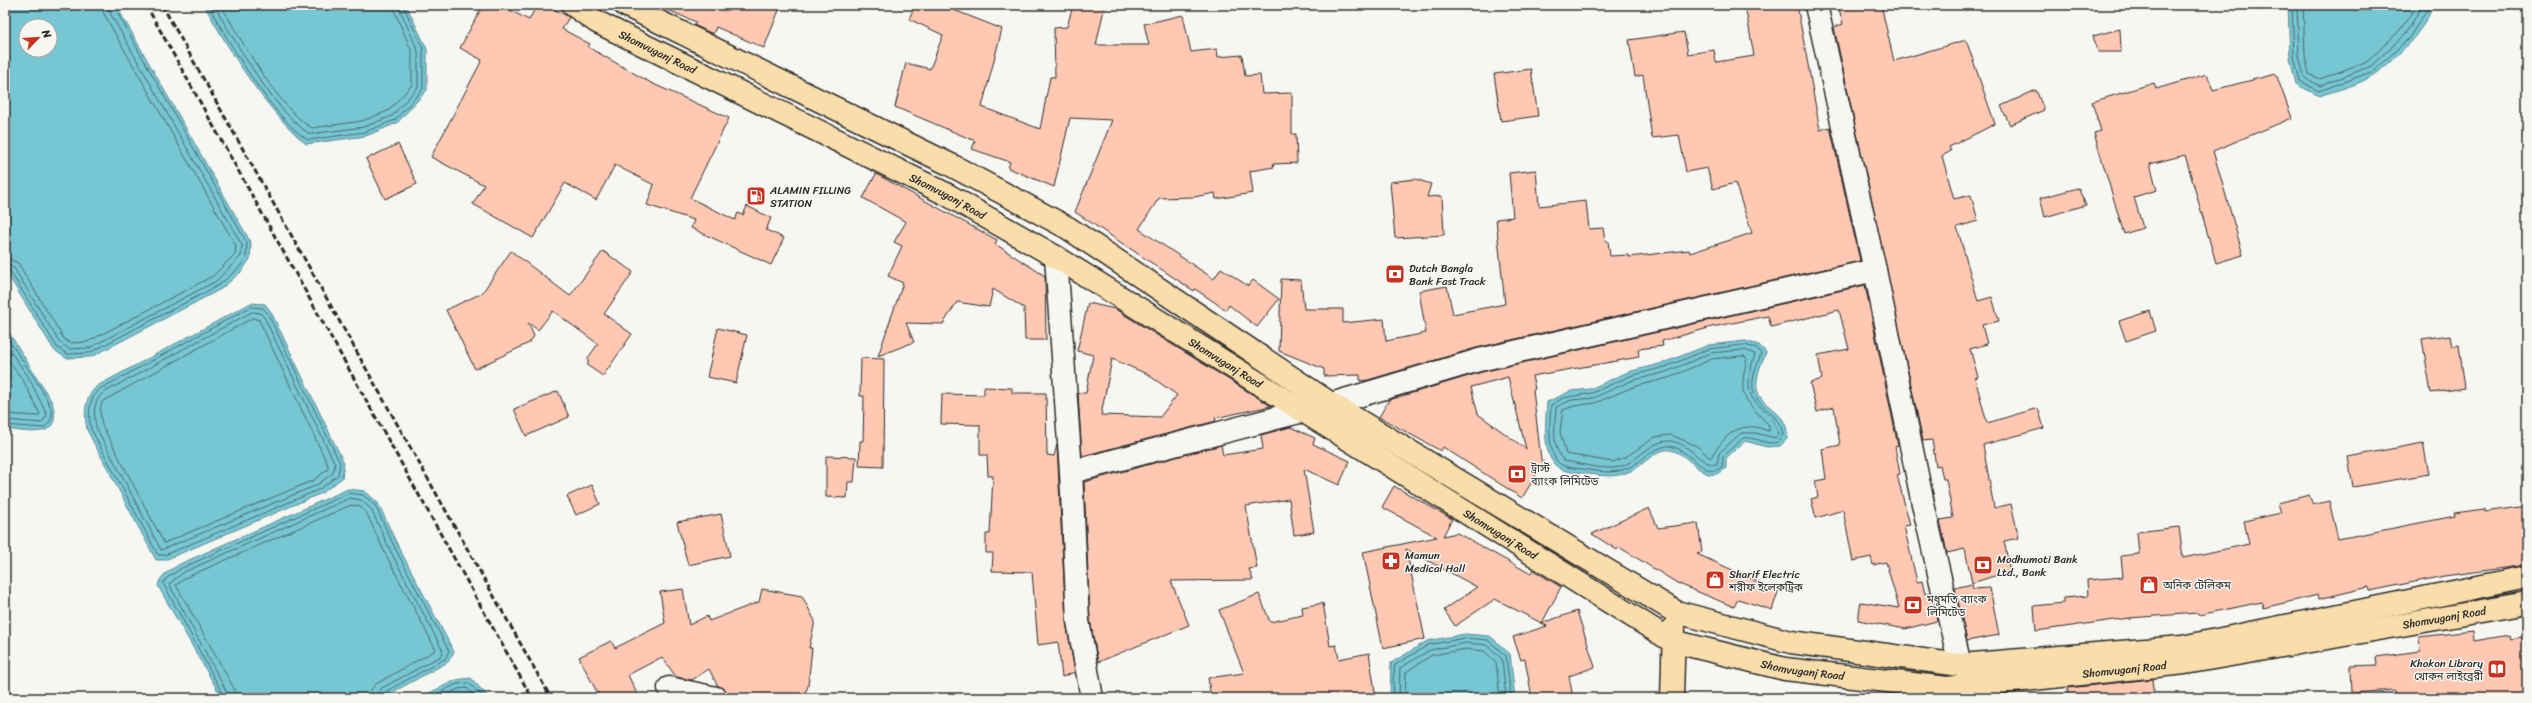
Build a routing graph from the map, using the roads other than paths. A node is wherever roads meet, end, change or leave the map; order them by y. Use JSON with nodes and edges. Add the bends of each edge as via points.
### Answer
{"nodes":[{"id":1,"x":573,"y":5,"type":"edge"},
{"id":2,"x":625,"y":5,"type":"edge"},
{"id":3,"x":1816,"y":5,"type":"edge"},
{"id":4,"x":1056,"y":257,"type":"junction"},
{"id":5,"x":1875,"y":270,"type":"junction"},
{"id":6,"x":1331,"y":404,"type":"junction"},
{"id":7,"x":1303,"y":411,"type":"junction"},
{"id":8,"x":1071,"y":472,"type":"junction"},
{"id":9,"x":2527,"y":577,"type":"edge"},
{"id":10,"x":2527,"y":603,"type":"edge"},
{"id":11,"x":1676,"y":612,"type":"junction"},
{"id":12,"x":1672,"y":641,"type":"junction"},
{"id":13,"x":1960,"y":665,"type":"junction"},
{"id":14,"x":669,"y":688,"type":"dead end"},
{"id":15,"x":716,"y":698,"type":"edge"},
{"id":16,"x":1092,"y":698,"type":"edge"},
{"id":17,"x":1672,"y":698,"type":"edge"}],
"edges":[{"from":1,"to":4,"type":"main road","name":"Shomvuganj Road","via":[[604,25],[946,194]]},
{"from":2,"to":6,"type":"main road","name":"Shomvuganj Road","via":[[951,165],[1068,228]]},
{"from":3,"to":5,"type":"street"},
{"from":4,"to":7,"type":"main road","name":"Shomvuganj Road"},
{"from":4,"to":8,"type":"street"},
{"from":5,"to":6,"type":"street","via":[[1479,360]]},
{"from":5,"to":13,"type":"street","via":[[1923,504]]},
{"from":6,"to":11,"type":"main road","name":"Shomvuganj Road"},
{"from":7,"to":8,"type":"street"},
{"from":7,"to":12,"type":"main road","name":"Shomvuganj Road"},
{"from":8,"to":16,"type":"street","via":[[1078,621]]},
{"from":9,"to":13,"type":"main road","name":"Shomvuganj Road","via":[[2182,647]]},
{"from":10,"to":12,"type":"main road","name":"Shomvuganj Road","via":[[2185,664],[1948,688],[1785,669]]},
{"from":11,"to":12,"type":"main road"},
{"from":11,"to":13,"type":"main road","name":"Shomvuganj Road","via":[[1790,642]]},
{"from":12,"to":17,"type":"main road"},
{"from":14,"to":15,"type":"street"}]}
